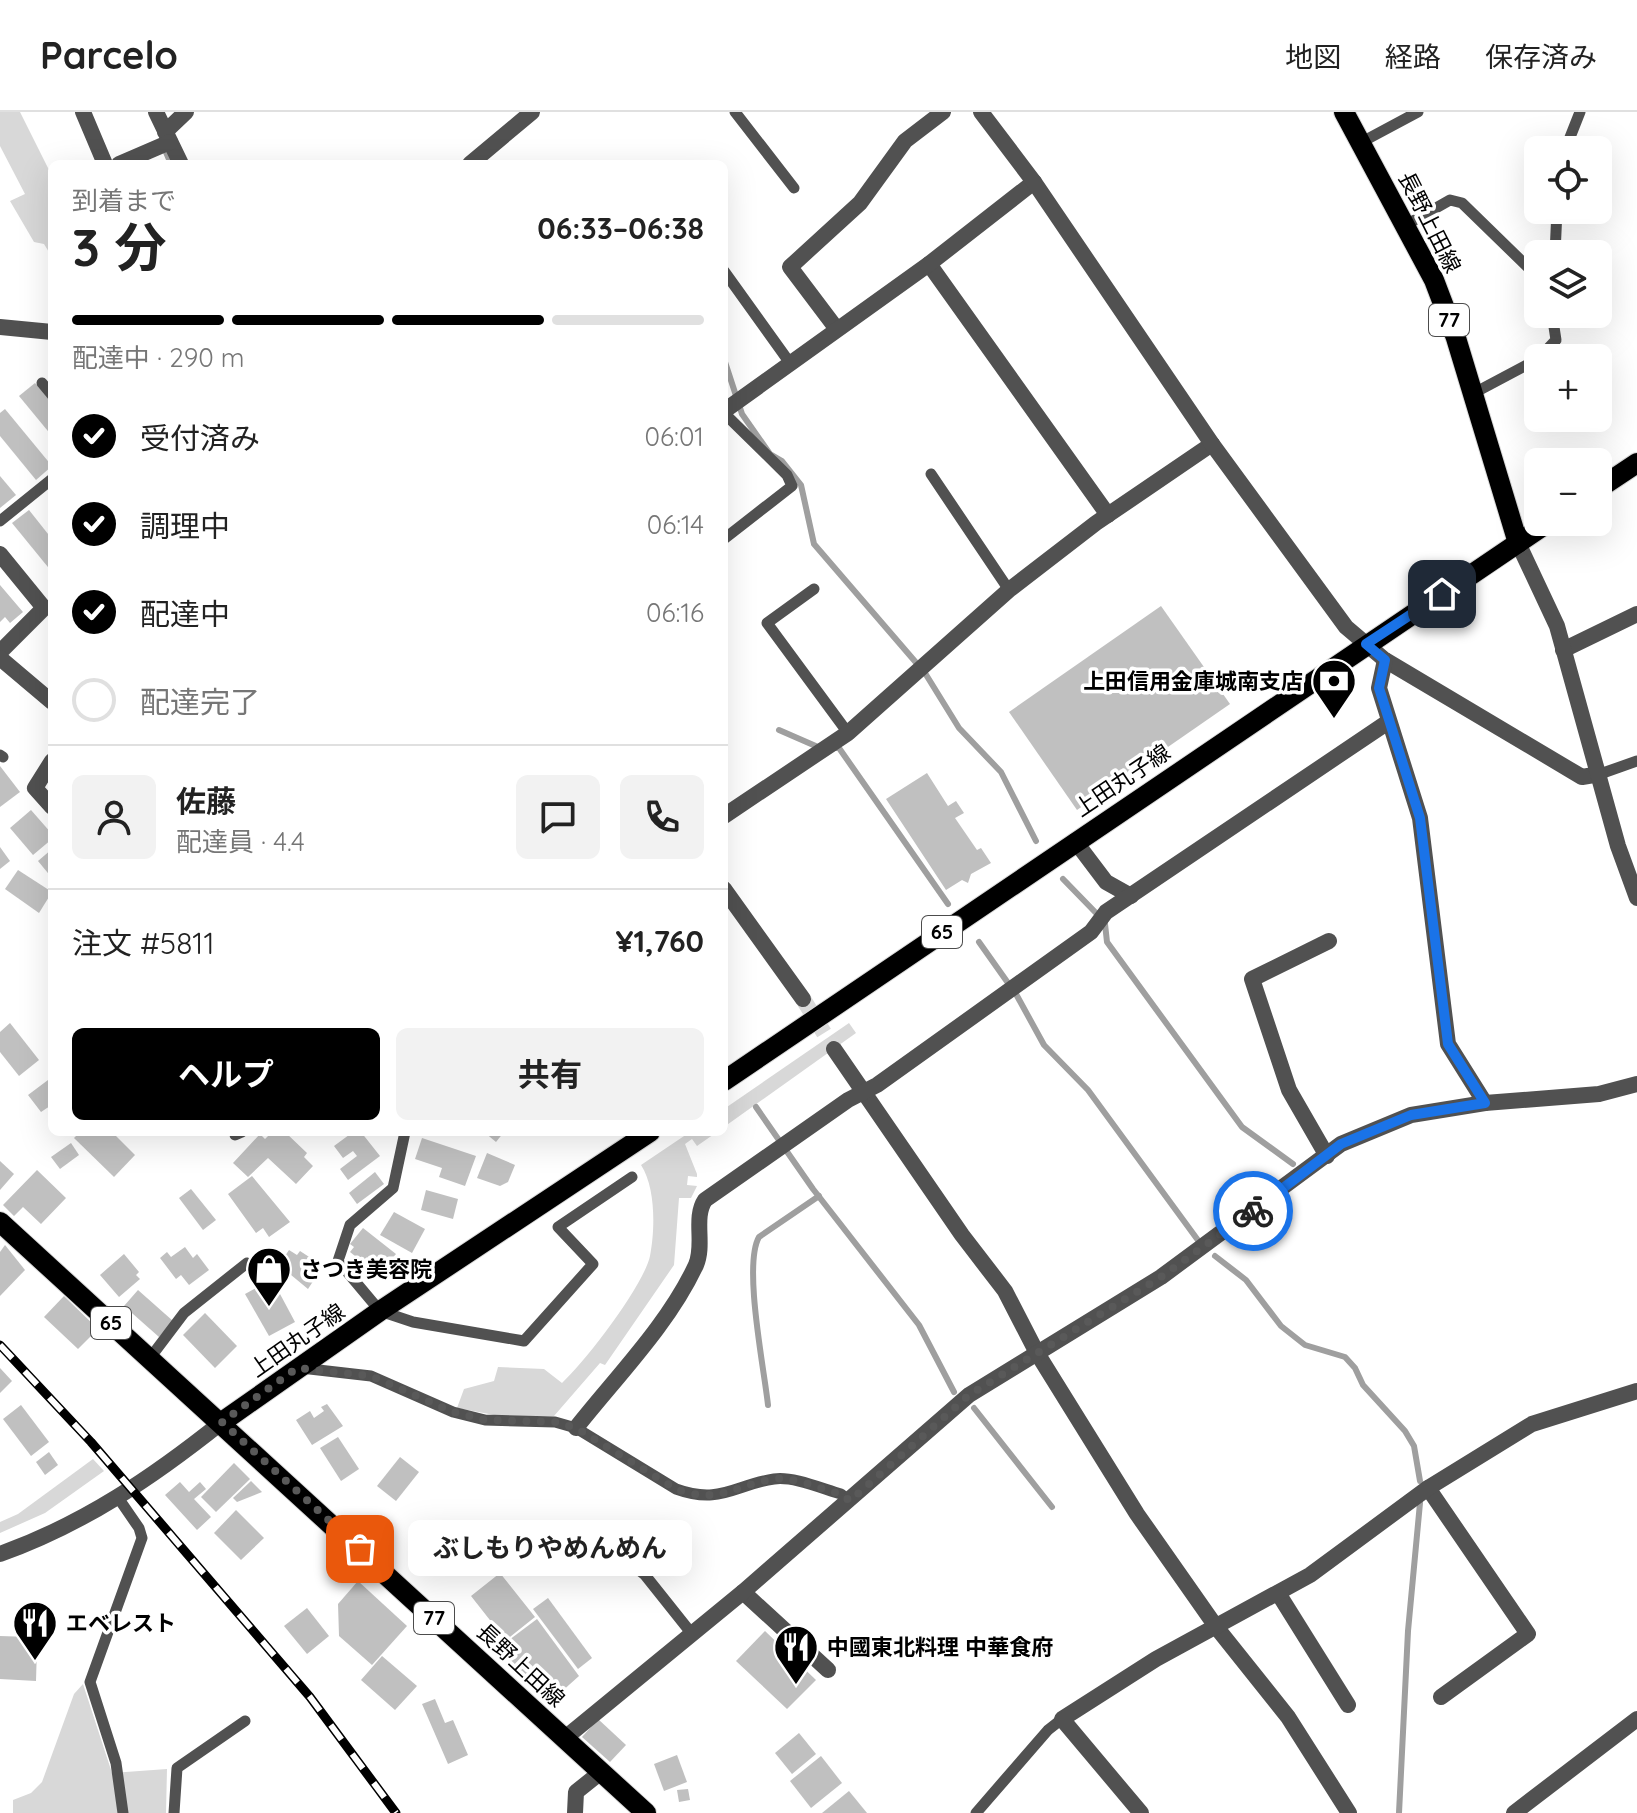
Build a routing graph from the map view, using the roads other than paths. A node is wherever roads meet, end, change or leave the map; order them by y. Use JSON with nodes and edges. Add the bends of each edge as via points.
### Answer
{"nodes":[{"id":1,"x":83,"y":112,"type":"edge"},
{"id":2,"x":156,"y":112,"type":"edge"},
{"id":3,"x":186,"y":112,"type":"edge"},
{"id":4,"x":532,"y":112,"type":"edge"},
{"id":5,"x":735,"y":112,"type":"edge"},
{"id":6,"x":943,"y":112,"type":"edge"},
{"id":7,"x":981,"y":112,"type":"edge"},
{"id":8,"x":1344,"y":112,"type":"edge"},
{"id":9,"x":1418,"y":112,"type":"edge"},
{"id":10,"x":1580,"y":112,"type":"edge"},
{"id":11,"x":1571,"y":136,"type":"edge"},
{"id":12,"x":167,"y":137,"type":"junction"},
{"id":13,"x":1360,"y":143,"type":"junction"},
{"id":14,"x":103,"y":160,"type":"edge"},
{"id":15,"x":126,"y":160,"type":"edge"},
{"id":16,"x":179,"y":160,"type":"edge"},
{"id":17,"x":475,"y":160,"type":"edge"},
{"id":18,"x":1034,"y":182,"type":"junction"},
{"id":19,"x":794,"y":188,"type":"dead end"},
{"id":20,"x":1406,"y":225,"type":"junction"},
{"id":21,"x":1524,"y":263,"type":"edge"},
{"id":22,"x":929,"y":264,"type":"junction"},
{"id":23,"x":728,"y":277,"type":"edge"},
{"id":24,"x":0,"y":327,"type":"edge"},
{"id":25,"x":836,"y":328,"type":"junction"},
{"id":26,"x":48,"y":332,"type":"edge"},
{"id":27,"x":790,"y":363,"type":"junction"},
{"id":28,"x":1524,"y":366,"type":"edge"},
{"id":29,"x":42,"y":383,"type":"dead end"},
{"id":30,"x":48,"y":390,"type":"edge"},
{"id":31,"x":1474,"y":393,"type":"junction"},
{"id":32,"x":728,"y":409,"type":"edge"},
{"id":33,"x":728,"y":416,"type":"edge"},
{"id":34,"x":1212,"y":444,"type":"junction"},
{"id":35,"x":1637,"y":463,"type":"edge"},
{"id":36,"x":931,"y":474,"type":"dead end"},
{"id":37,"x":1612,"y":480,"type":"edge"},
{"id":38,"x":48,"y":482,"type":"edge"},
{"id":39,"x":1108,"y":515,"type":"junction"},
{"id":40,"x":0,"y":521,"type":"edge"},
{"id":41,"x":728,"y":536,"type":"edge"},
{"id":42,"x":1528,"y":536,"type":"edge"},
{"id":43,"x":1518,"y":543,"type":"junction"},
{"id":44,"x":0,"y":554,"type":"edge"},
{"id":45,"x":814,"y":589,"type":"dead end"},
{"id":46,"x":1009,"y":590,"type":"junction"},
{"id":47,"x":48,"y":605,"type":"edge"},
{"id":48,"x":1637,"y":614,"type":"edge"},
{"id":49,"x":1366,"y":644,"type":"junction"},
{"id":50,"x":1563,"y":650,"type":"junction"},
{"id":51,"x":0,"y":655,"type":"edge"},
{"id":52,"x":1385,"y":660,"type":"junction"},
{"id":53,"x":48,"y":698,"type":"edge"},
{"id":54,"x":1388,"y":722,"type":"junction"},
{"id":55,"x":848,"y":733,"type":"junction"},
{"id":56,"x":1637,"y":761,"type":"edge"},
{"id":57,"x":48,"y":767,"type":"edge"},
{"id":58,"x":1600,"y":774,"type":"junction"},
{"id":59,"x":48,"y":803,"type":"edge"},
{"id":60,"x":728,"y":813,"type":"edge"},
{"id":61,"x":1075,"y":841,"type":"junction"},
{"id":62,"x":728,"y":895,"type":"edge"},
{"id":63,"x":1131,"y":896,"type":"junction"},
{"id":64,"x":1637,"y":898,"type":"edge"},
{"id":65,"x":1329,"y":941,"type":"dead end"},
{"id":66,"x":803,"y":999,"type":"tunnel mouth"},
{"id":67,"x":834,"y":1049,"type":"tunnel mouth"},
{"id":68,"x":728,"y":1078,"type":"edge"},
{"id":69,"x":1637,"y":1084,"type":"edge"},
{"id":70,"x":862,"y":1093,"type":"junction"},
{"id":71,"x":1485,"y":1103,"type":"junction"},
{"id":72,"x":404,"y":1136,"type":"edge"},
{"id":73,"x":644,"y":1136,"type":"edge"},
{"id":74,"x":1327,"y":1156,"type":"junction"},
{"id":75,"x":632,"y":1177,"type":"dead end"},
{"id":76,"x":0,"y":1222,"type":"edge"},
{"id":77,"x":247,"y":1263,"type":"dead end"},
{"id":78,"x":380,"y":1311,"type":"junction"},
{"id":79,"x":1037,"y":1353,"type":"junction"},
{"id":80,"x":150,"y":1358,"type":"junction"},
{"id":81,"x":297,"y":1368,"type":"junction"},
{"id":82,"x":1637,"y":1391,"type":"edge"},
{"id":83,"x":222,"y":1422,"type":"junction"},
{"id":84,"x":576,"y":1428,"type":"junction"},
{"id":85,"x":1428,"y":1488,"type":"junction"},
{"id":86,"x":119,"y":1499,"type":"junction"},
{"id":87,"x":850,"y":1501,"type":"junction"},
{"id":88,"x":605,"y":1543,"type":"dead end"},
{"id":89,"x":0,"y":1554,"type":"edge"},
{"id":90,"x":743,"y":1592,"type":"junction"},
{"id":91,"x":1278,"y":1593,"type":"junction"},
{"id":92,"x":1217,"y":1628,"type":"junction"},
{"id":93,"x":692,"y":1634,"type":"junction"},
{"id":94,"x":828,"y":1670,"type":"dead end"},
{"id":95,"x":1441,"y":1697,"type":"dead end"},
{"id":96,"x":1348,"y":1705,"type":"dead end"},
{"id":97,"x":1062,"y":1719,"type":"junction"},
{"id":98,"x":1637,"y":1719,"type":"edge"},
{"id":99,"x":245,"y":1721,"type":"dead end"},
{"id":100,"x":565,"y":1738,"type":"junction"},
{"id":101,"x":601,"y":1772,"type":"junction"},
{"id":102,"x":123,"y":1813,"type":"edge"},
{"id":103,"x":174,"y":1813,"type":"edge"},
{"id":104,"x":575,"y":1813,"type":"edge"},
{"id":105,"x":646,"y":1813,"type":"edge"},
{"id":106,"x":976,"y":1813,"type":"edge"},
{"id":107,"x":1141,"y":1813,"type":"edge"},
{"id":108,"x":1349,"y":1813,"type":"edge"},
{"id":109,"x":1514,"y":1813,"type":"edge"}],
"edges":[{"from":1,"to":14,"type":"street"},
{"from":2,"to":12,"type":"street"},
{"from":3,"to":12,"type":"street"},
{"from":4,"to":17,"type":"street"},
{"from":5,"to":19,"type":"lane"},
{"from":6,"to":25,"type":"street","via":[[905,141],[860,203],[790,267]]},
{"from":7,"to":18,"type":"street"},
{"from":8,"to":13,"type":"main road","name":"長野上田線","number":"77"},
{"from":9,"to":13,"type":"lane"},
{"from":10,"to":11,"type":"lane"},
{"from":12,"to":15,"type":"street"},
{"from":12,"to":16,"type":"street"},
{"from":13,"to":20,"type":"main road","name":"長野上田線","number":"77"},
{"from":18,"to":22,"type":"street"},
{"from":18,"to":34,"type":"street"},
{"from":20,"to":21,"type":"lane","via":[[1450,200],[1462,203]]},
{"from":20,"to":31,"type":"main road","name":"長野上田線","number":"77","via":[[1434,280]]},
{"from":22,"to":25,"type":"street"},
{"from":22,"to":39,"type":"street"},
{"from":23,"to":27,"type":"lane"},
{"from":24,"to":26,"type":"street"},
{"from":25,"to":27,"type":"street"},
{"from":27,"to":32,"type":"street"},
{"from":28,"to":31,"type":"lane"},
{"from":29,"to":30,"type":"lane"},
{"from":31,"to":43,"type":"main road","name":"長野上田線","number":"77"},
{"from":33,"to":41,"type":"lane","via":[[792,486]]},
{"from":34,"to":39,"type":"street"},
{"from":34,"to":49,"type":"street","via":[[1346,627]]},
{"from":35,"to":37,"type":"main road"},
{"from":36,"to":46,"type":"lane"},
{"from":38,"to":40,"type":"lane"},
{"from":39,"to":46,"type":"street"},
{"from":42,"to":43,"type":"main road","name":"上田丸子線","number":"65"},
{"from":43,"to":49,"type":"main road","name":"上田丸子線","number":"65"},
{"from":43,"to":50,"type":"street"},
{"from":44,"to":47,"type":"street"},
{"from":45,"to":55,"type":"lane","via":[[767,623]]},
{"from":46,"to":55,"type":"street"},
{"from":47,"to":51,"type":"street"},
{"from":48,"to":50,"type":"street"},
{"from":49,"to":52,"type":"street"},
{"from":49,"to":61,"type":"main road","name":"上田丸子線","number":"65"},
{"from":50,"to":58,"type":"street"},
{"from":51,"to":53,"type":"street"},
{"from":52,"to":54,"type":"street","via":[[1379,688]]},
{"from":52,"to":58,"type":"street","via":[[1582,777]]},
{"from":54,"to":63,"type":"street"},
{"from":54,"to":71,"type":"street","via":[[1420,818],[1448,1044]]},
{"from":55,"to":60,"type":"street"},
{"from":56,"to":58,"type":"lane"},
{"from":57,"to":59,"type":"street","via":[[35,788]]},
{"from":58,"to":64,"type":"street"},
{"from":61,"to":63,"type":"street","via":[[1106,882]]},
{"from":61,"to":68,"type":"main road","name":"上田丸子線","number":"65"},
{"from":62,"to":66,"type":"street"},
{"from":63,"to":70,"type":"street","via":[[1106,912],[1091,932]]},
{"from":65,"to":74,"type":"street","via":[[1252,979],[1289,1090]]},
{"from":67,"to":70,"type":"street"},
{"from":69,"to":71,"type":"street","via":[[1599,1094]]},
{"from":70,"to":79,"type":"street","via":[[1005,1291]]},
{"from":70,"to":84,"type":"street","via":[[705,1200],[700,1211],[701,1249],[678,1298]]},
{"from":71,"to":74,"type":"street","via":[[1411,1115],[1341,1144]]},
{"from":72,"to":78,"type":"lane","via":[[393,1188],[350,1225],[338,1261]]},
{"from":73,"to":78,"type":"main road","name":"上田丸子線"},
{"from":74,"to":79,"type":"street","via":[[1161,1277]]},
{"from":75,"to":78,"type":"lane","via":[[558,1227],[593,1264],[524,1341],[413,1322]]},
{"from":76,"to":80,"type":"main road","number":"65"},
{"from":77,"to":80,"type":"lane","via":[[184,1313]]},
{"from":78,"to":81,"type":"main road","name":"上田丸子線"},
{"from":79,"to":87,"type":"street","via":[[969,1395]]},
{"from":79,"to":92,"type":"street","via":[[1137,1514]]},
{"from":80,"to":83,"type":"main road","number":"65"},
{"from":81,"to":83,"type":"main road","name":"上田丸子線"},
{"from":81,"to":84,"type":"lane","via":[[371,1376],[453,1412],[485,1420],[555,1422]]},
{"from":82,"to":85,"type":"street","via":[[1532,1424]]},
{"from":83,"to":86,"type":"street"},
{"from":83,"to":100,"type":"main road","name":"長野上田線","number":"77"},
{"from":84,"to":87,"type":"lane","via":[[693,1495],[722,1496],[776,1478],[841,1494]]},
{"from":85,"to":91,"type":"street"},
{"from":85,"to":95,"type":"street","via":[[1528,1634]]},
{"from":86,"to":89,"type":"street"},
{"from":86,"to":102,"type":"lane","via":[[142,1538],[90,1682],[116,1763]]},
{"from":87,"to":90,"type":"street"},
{"from":88,"to":93,"type":"lane","via":[[645,1575]]},
{"from":90,"to":93,"type":"street"},
{"from":90,"to":94,"type":"street"},
{"from":91,"to":92,"type":"street"},
{"from":91,"to":96,"type":"street"},
{"from":92,"to":97,"type":"street","via":[[1156,1659]]},
{"from":92,"to":108,"type":"street","via":[[1288,1717]]},
{"from":93,"to":100,"type":"street"},
{"from":97,"to":106,"type":"lane"},
{"from":97,"to":107,"type":"street"},
{"from":98,"to":109,"type":"street"},
{"from":99,"to":103,"type":"lane","via":[[177,1768]]},
{"from":100,"to":101,"type":"main road","name":"長野上田線","number":"77"},
{"from":101,"to":104,"type":"street","via":[[576,1792]]},
{"from":101,"to":105,"type":"main road","name":"長野上田線","number":"77"}]}
